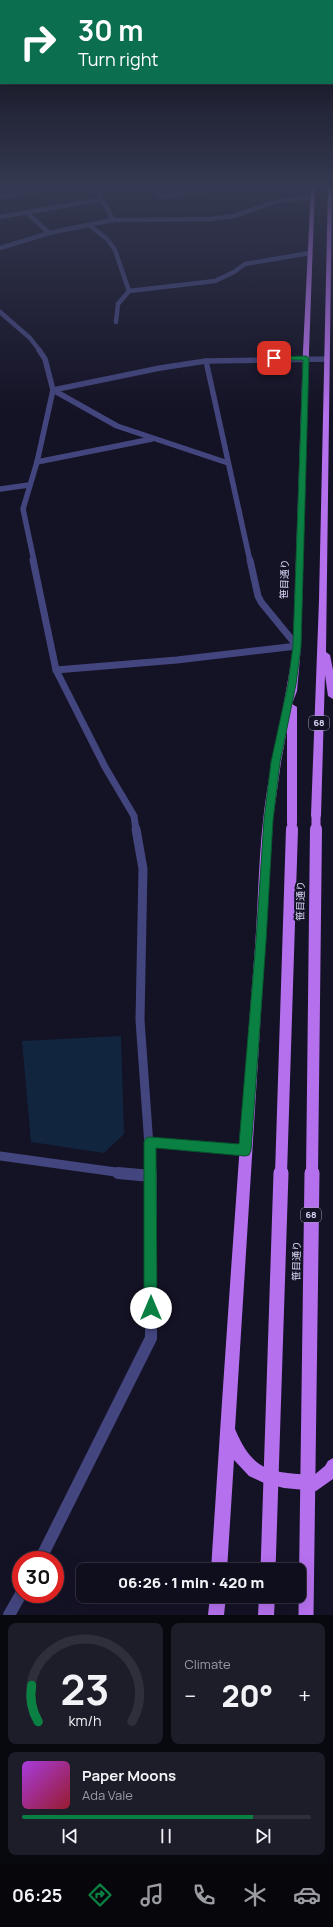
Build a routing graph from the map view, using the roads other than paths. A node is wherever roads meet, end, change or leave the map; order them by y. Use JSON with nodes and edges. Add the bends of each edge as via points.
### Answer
{"nodes":[{"id":1,"x":119,"y":262,"type":"edge"},
{"id":2,"x":255,"y":262,"type":"edge"},
{"id":3,"x":310,"y":262,"type":"edge"},
{"id":4,"x":330,"y":262,"type":"edge"},
{"id":5,"x":129,"y":291,"type":"junction"},
{"id":6,"x":0,"y":312,"type":"edge"},
{"id":7,"x":116,"y":322,"type":"dead end"},
{"id":8,"x":306,"y":358,"type":"junction"},
{"id":9,"x":326,"y":359,"type":"junction"},
{"id":10,"x":206,"y":361,"type":"junction"},
{"id":11,"x":53,"y":390,"type":"junction"},
{"id":12,"x":153,"y":439,"type":"junction"},
{"id":13,"x":37,"y":462,"type":"junction"},
{"id":14,"x":228,"y":463,"type":"junction"},
{"id":15,"x":29,"y":485,"type":"junction"},
{"id":16,"x":0,"y":489,"type":"edge"},
{"id":17,"x":322,"y":632,"type":"junction"},
{"id":18,"x":297,"y":646,"type":"junction"},
{"id":19,"x":56,"y":670,"type":"junction"},
{"id":20,"x":292,"y":684,"type":"junction"},
{"id":21,"x":333,"y":696,"type":"edge"},
{"id":22,"x":150,"y":1142,"type":"junction"},
{"id":23,"x":245,"y":1150,"type":"junction"},
{"id":24,"x":0,"y":1156,"type":"edge"},
{"id":25,"x":151,"y":1176,"type":"junction"},
{"id":26,"x":228,"y":1429,"type":"junction"},
{"id":27,"x":333,"y":1466,"type":"edge"},
{"id":28,"x":44,"y":1551,"type":"edge"},
{"id":29,"x":219,"y":1563,"type":"edge"},
{"id":30,"x":268,"y":1563,"type":"edge"},
{"id":31,"x":16,"y":1603,"type":"edge"},
{"id":32,"x":217,"y":1603,"type":"edge"},
{"id":33,"x":267,"y":1603,"type":"edge"},
{"id":34,"x":10,"y":1615,"type":"edge"},
{"id":35,"x":216,"y":1615,"type":"edge"},
{"id":36,"x":266,"y":1615,"type":"edge"},
{"id":37,"x":306,"y":1615,"type":"edge"}],
"edges":[{"from":1,"to":5,"type":"street"},
{"from":2,"to":5,"type":"street","via":[[245,264],[215,280]]},
{"from":3,"to":8,"type":"main road","name":"笹目通り"},
{"from":4,"to":9,"type":"main road","name":"笹目通り","number":"68"},
{"from":5,"to":7,"type":"street","via":[[120,298],[115,312]]},
{"from":6,"to":11,"type":"street","via":[[30,338],[45,359]]},
{"from":8,"to":9,"type":"street"},
{"from":8,"to":10,"type":"street"},
{"from":8,"to":18,"type":"main road","name":"笹目通り"},
{"from":9,"to":17,"type":"main road","name":"笹目通り","number":"68"},
{"from":10,"to":11,"type":"street"},
{"from":10,"to":14,"type":"street"},
{"from":11,"to":12,"type":"street","via":[[117,426]]},
{"from":11,"to":13,"type":"street"},
{"from":12,"to":13,"type":"street"},
{"from":12,"to":14,"type":"street"},
{"from":13,"to":15,"type":"street"},
{"from":14,"to":18,"type":"street","via":[[258,596],[263,607]]},
{"from":15,"to":16,"type":"street"},
{"from":15,"to":19,"type":"street","via":[[23,509]]},
{"from":17,"to":21,"type":"main road"},
{"from":17,"to":37,"type":"main road","name":"笹目通り","number":"68","bridge":true,"via":[[316,815]]},
{"from":18,"to":19,"type":"street","via":[[177,660]]},
{"from":18,"to":20,"type":"main road","name":"笹目通り"},
{"from":19,"to":22,"type":"street","via":[[105,767],[134,816],[143,869],[140,1020]]},
{"from":20,"to":23,"type":"main road","via":[[276,762],[268,820]]},
{"from":20,"to":30,"type":"main road","name":"笹目通り","bridge":true,"via":[[292,823]]},
{"from":22,"to":23,"type":"street"},
{"from":22,"to":25,"type":"street"},
{"from":23,"to":26,"type":"main road"},
{"from":24,"to":25,"type":"street"},
{"from":25,"to":28,"type":"street","via":[[151,1338]]},
{"from":26,"to":27,"type":"main road","via":[[239,1455],[258,1474],[289,1482],[316,1483],[331,1471]]},
{"from":26,"to":29,"type":"main road"},
{"from":31,"to":34,"type":"street"},
{"from":32,"to":35,"type":"main road"},
{"from":33,"to":36,"type":"main road"}]}
